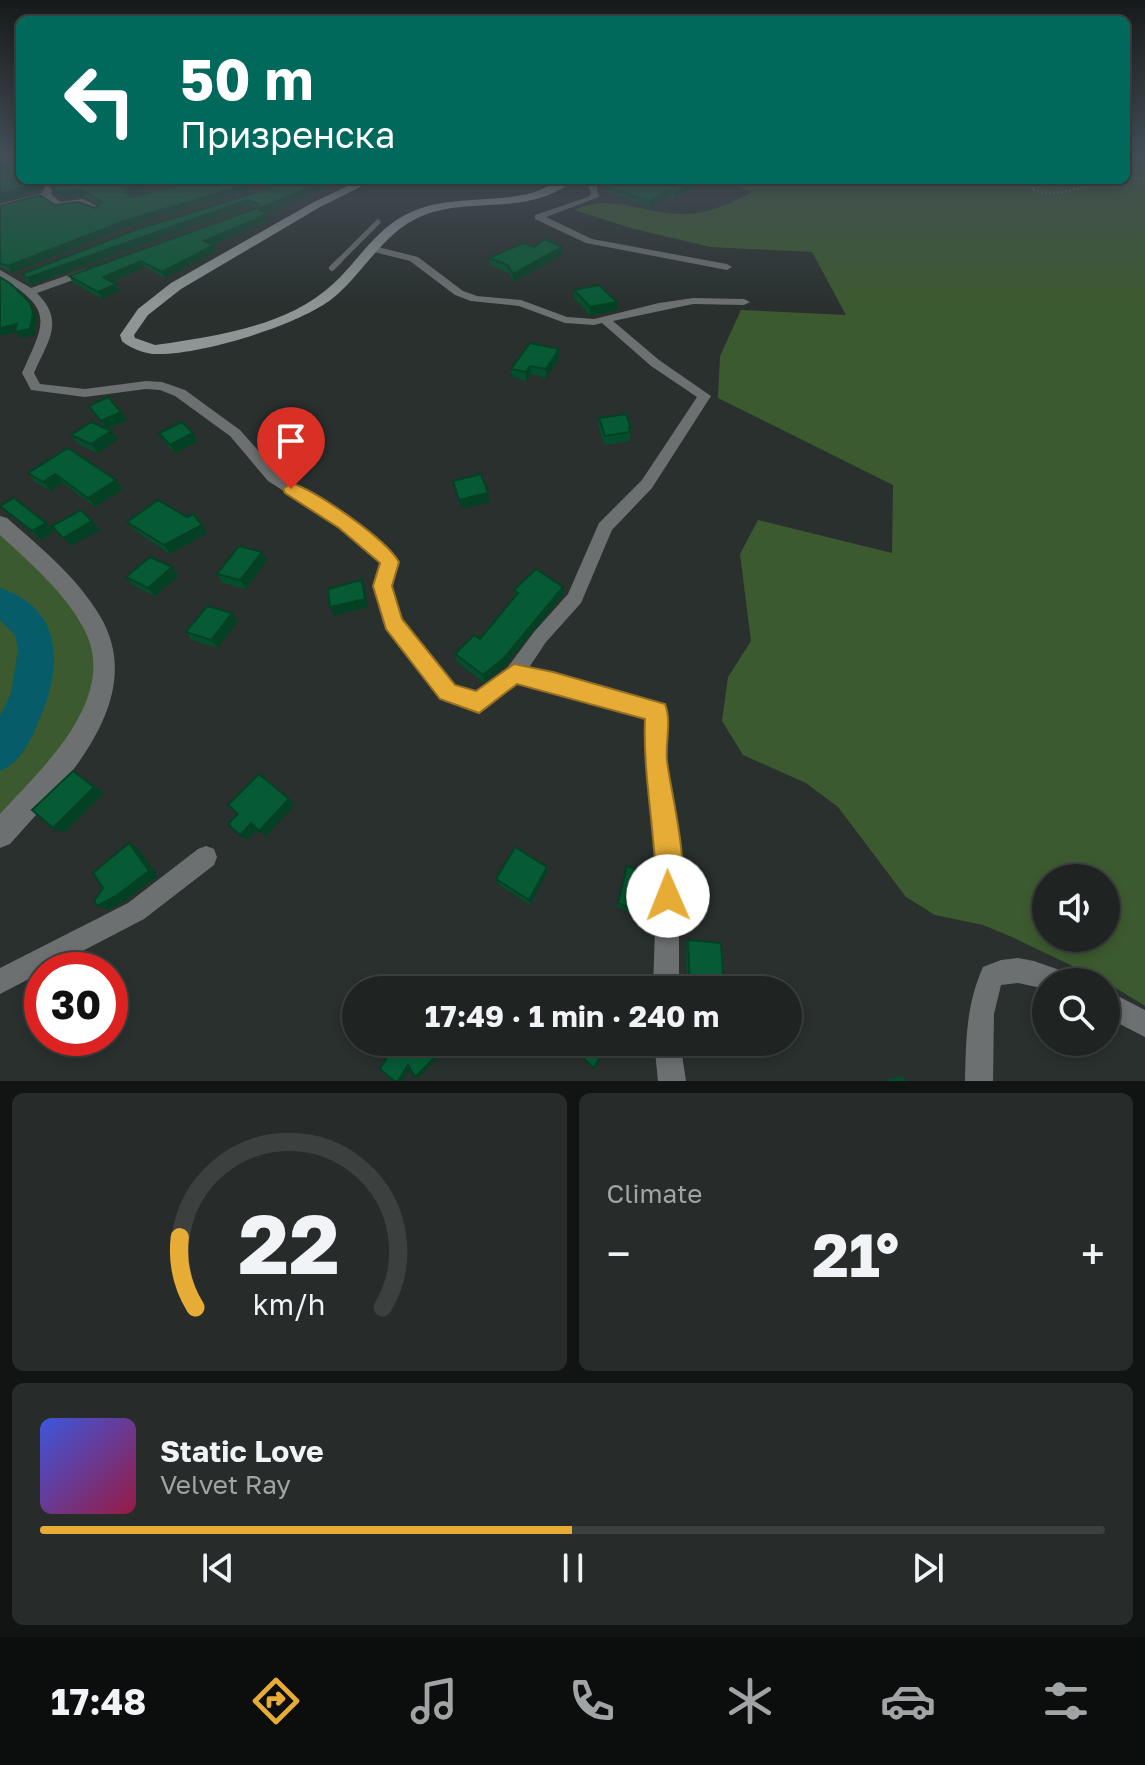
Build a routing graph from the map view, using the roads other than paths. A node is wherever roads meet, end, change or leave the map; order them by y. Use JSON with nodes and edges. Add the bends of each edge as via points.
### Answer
{"nodes":[{"id":1,"x":90,"y":205,"type":"edge"},
{"id":2,"x":315,"y":205,"type":"edge"},
{"id":3,"x":452,"y":205,"type":"edge"},
{"id":4,"x":580,"y":205,"type":"edge"},
{"id":5,"x":97,"y":209,"type":"edge"},
{"id":6,"x":378,"y":222,"type":"dead end"},
{"id":7,"x":355,"y":245,"type":"junction"},
{"id":8,"x":376,"y":248,"type":"junction"},
{"id":9,"x":727,"y":267,"type":"dead end"},
{"id":10,"x":98,"y":268,"type":"edge"},
{"id":11,"x":332,"y":268,"type":"dead end"},
{"id":12,"x":12,"y":276,"type":"edge"},
{"id":13,"x":30,"y":292,"type":"junction"},
{"id":14,"x":744,"y":302,"type":"dead end"},
{"id":15,"x":605,"y":320,"type":"junction"},
{"id":16,"x":0,"y":523,"type":"edge"},
{"id":17,"x":514,"y":674,"type":"junction"},
{"id":18,"x":0,"y":834,"type":"edge"},
{"id":19,"x":206,"y":857,"type":"dead end"},
{"id":20,"x":1032,"y":973,"type":"edge"},
{"id":21,"x":666,"y":976,"type":"edge"},
{"id":22,"x":0,"y":981,"type":"edge"},
{"id":23,"x":1120,"y":1011,"type":"edge"},
{"id":24,"x":1145,"y":1024,"type":"edge"},
{"id":25,"x":669,"y":1056,"type":"edge"},
{"id":26,"x":672,"y":1081,"type":"edge"},
{"id":27,"x":979,"y":1081,"type":"edge"}],
"edges":[{"from":1,"to":5,"type":"street"},
{"from":2,"to":8,"type":"main road","via":[[176,286],[143,312],[127,335],[129,341],[154,350],[266,326],[324,298]]},
{"from":3,"to":8,"type":"main road","via":[[396,224]]},
{"from":4,"to":9,"type":"street","via":[[538,217],[589,241]]},
{"from":6,"to":7,"type":"lane"},
{"from":7,"to":8,"type":"lane"},
{"from":7,"to":11,"type":"lane"},
{"from":8,"to":15,"type":"street","via":[[414,259],[475,299],[532,306],[565,320]]},
{"from":10,"to":13,"type":"street"},
{"from":12,"to":13,"type":"street"},
{"from":13,"to":17,"type":"street","via":[[47,310],[49,324],[28,373],[36,387],[85,393],[146,385],[180,393],[235,433],[273,477],[380,550],[390,562],[383,586],[393,623],[447,692],[479,703]]},
{"from":14,"to":15,"type":"street","via":[[693,301]]},
{"from":15,"to":17,"type":"street","via":[[704,396],[647,484],[605,527],[575,598]]},
{"from":16,"to":18,"type":"street","via":[[87,615],[100,638],[103,660],[100,688],[83,732]]},
{"from":17,"to":21,"type":"street","via":[[657,712],[655,757],[668,865]]},
{"from":19,"to":22,"type":"street","via":[[136,911]]},
{"from":20,"to":27,"type":"street","via":[[1004,970],[992,976],[979,1030]]},
{"from":23,"to":24,"type":"street"},
{"from":25,"to":26,"type":"street"}]}
